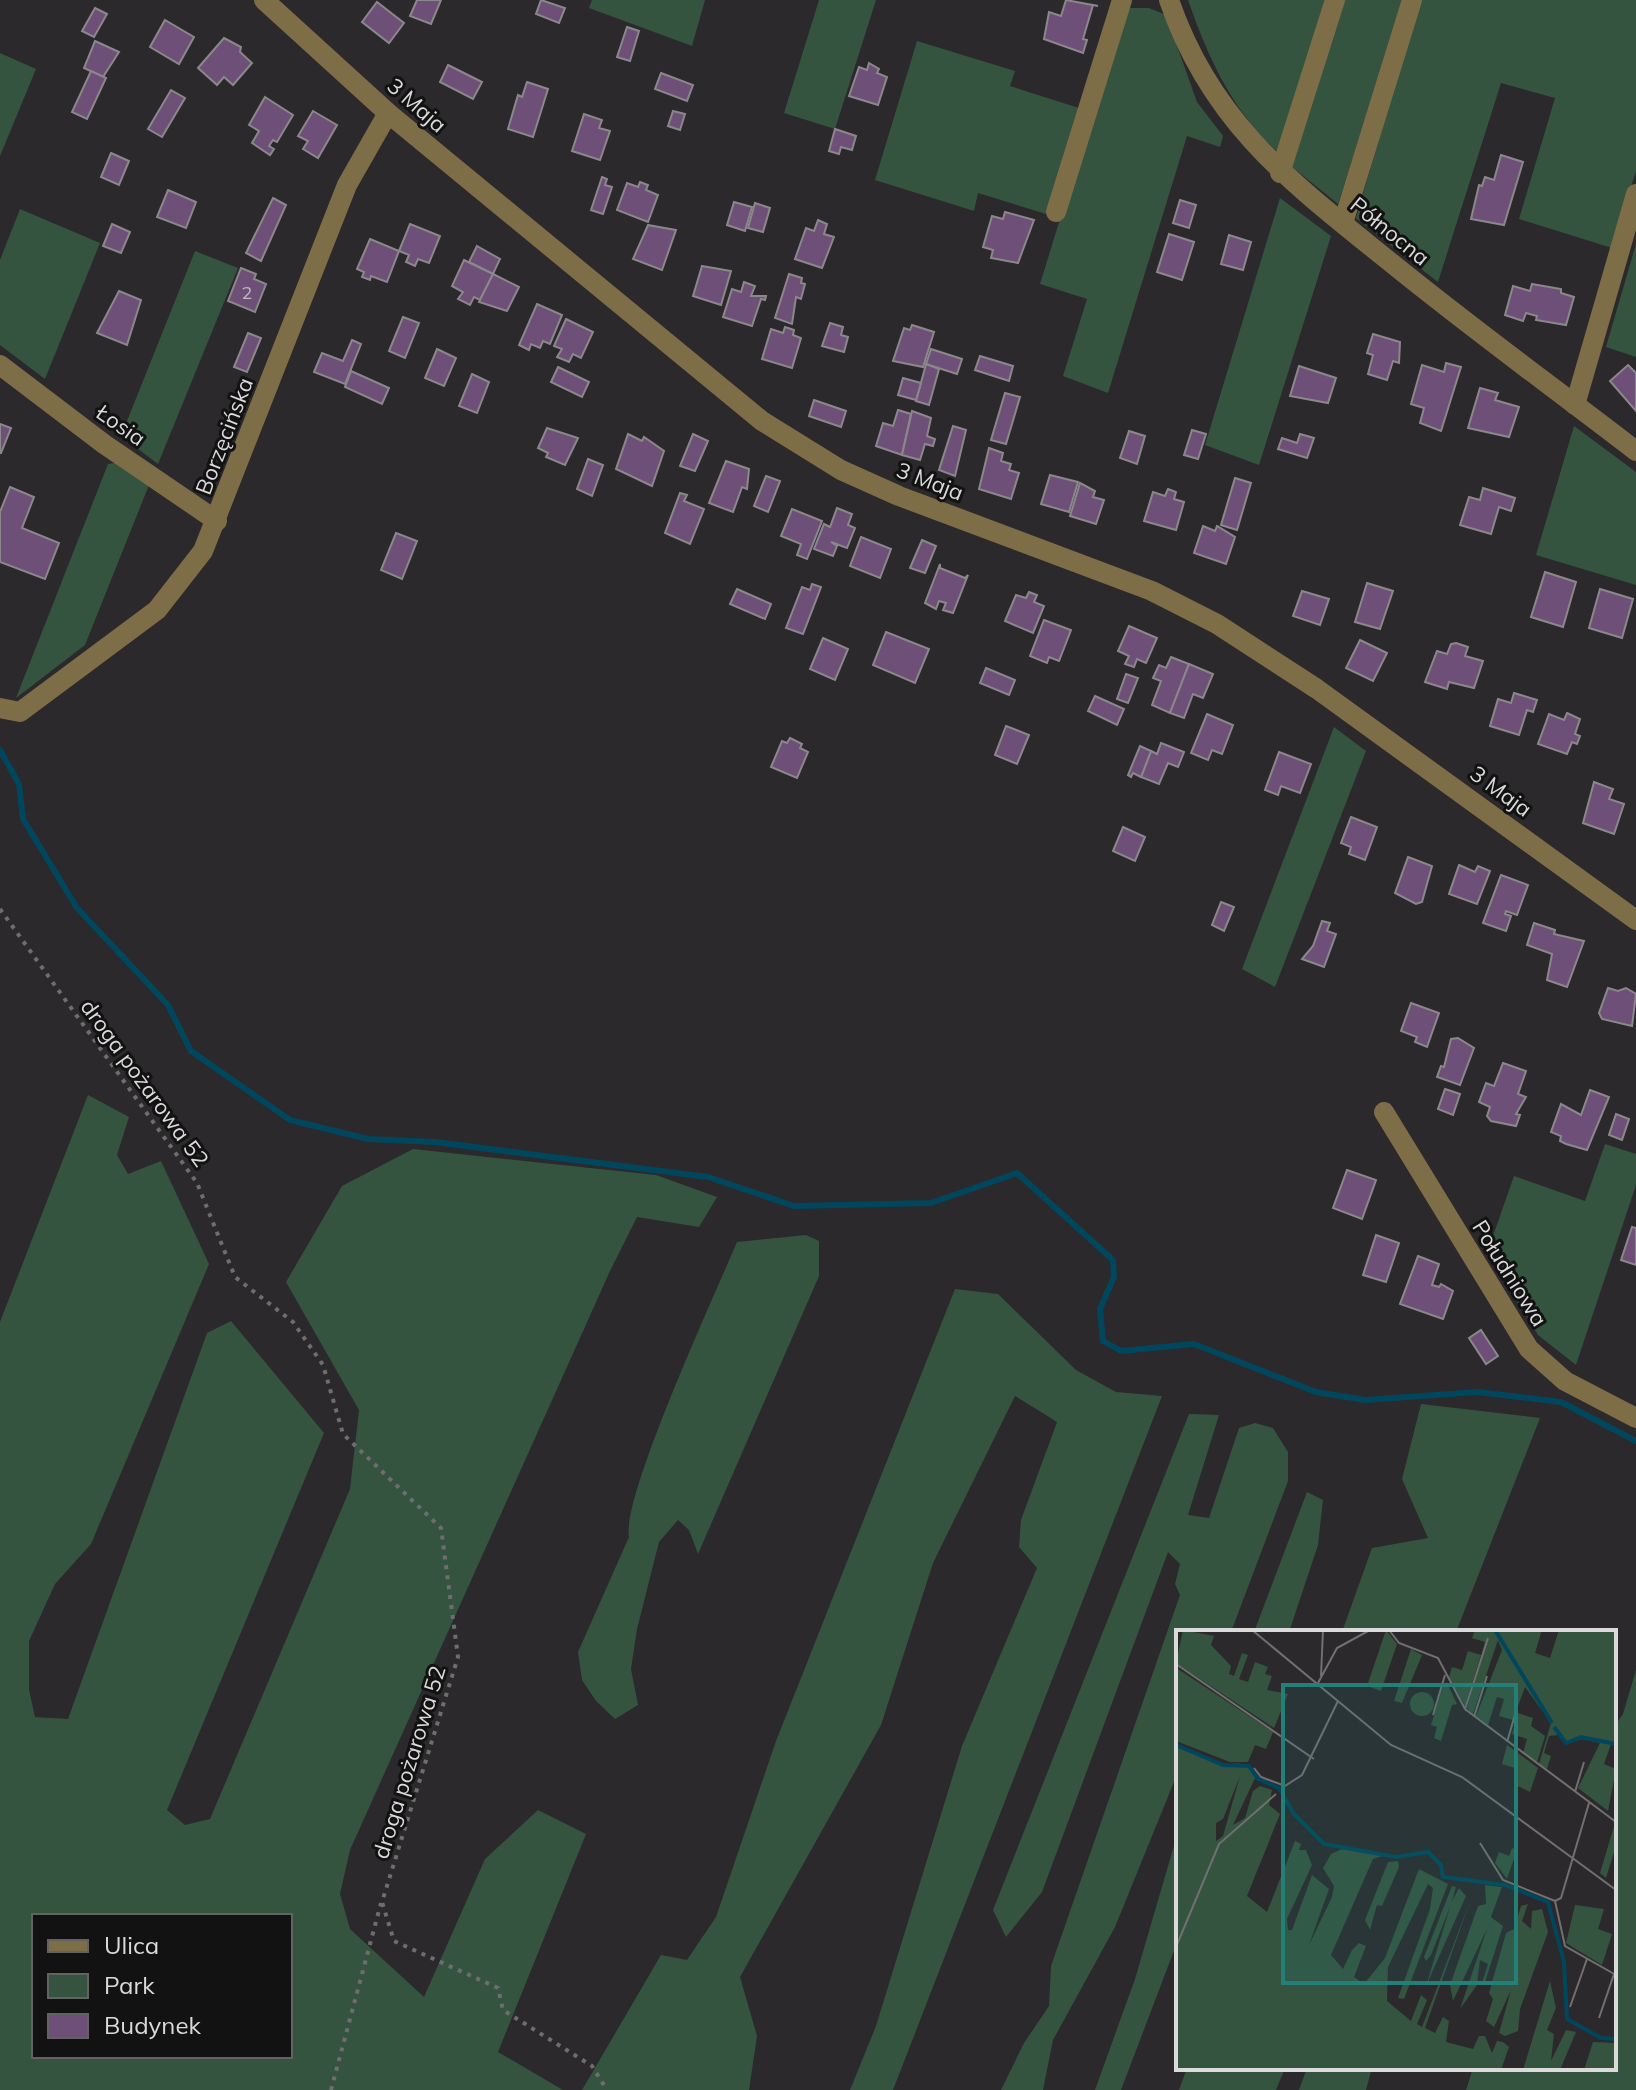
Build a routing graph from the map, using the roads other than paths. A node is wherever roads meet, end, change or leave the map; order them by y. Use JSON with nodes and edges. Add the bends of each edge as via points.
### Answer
{"nodes":[{"id":1,"x":264,"y":0,"type":"edge"},
{"id":2,"x":1122,"y":0,"type":"edge"},
{"id":3,"x":1169,"y":0,"type":"edge"},
{"id":4,"x":1335,"y":0,"type":"edge"},
{"id":5,"x":1412,"y":0,"type":"edge"},
{"id":6,"x":388,"y":113,"type":"junction"},
{"id":7,"x":1280,"y":173,"type":"junction"},
{"id":8,"x":1636,"y":194,"type":"edge"},
{"id":9,"x":1056,"y":212,"type":"dead end"},
{"id":10,"x":1343,"y":223,"type":"junction"},
{"id":11,"x":0,"y":365,"type":"edge"},
{"id":12,"x":1575,"y":405,"type":"junction"},
{"id":13,"x":1636,"y":451,"type":"edge"},
{"id":14,"x":217,"y":521,"type":"junction"},
{"id":15,"x":10,"y":710,"type":"edge"},
{"id":16,"x":1636,"y":920,"type":"edge"},
{"id":17,"x":1384,"y":1112,"type":"dead end"},
{"id":18,"x":1636,"y":1418,"type":"edge"}],
"edges":[{"from":1,"to":6,"type":"street","name":"3 Maja"},
{"from":2,"to":9,"type":"street"},
{"from":3,"to":7,"type":"street","name":"Północna","via":[[1204,80]]},
{"from":4,"to":7,"type":"street"},
{"from":5,"to":10,"type":"street"},
{"from":6,"to":14,"type":"street","name":"Borzęcińska","via":[[347,185]]},
{"from":6,"to":16,"type":"street","name":"3 Maja","via":[[725,394],[792,441],[899,496],[1152,591],[1217,624],[1317,689]]},
{"from":7,"to":10,"type":"street","name":"Północna"},
{"from":8,"to":12,"type":"street"},
{"from":10,"to":12,"type":"street","name":"Północna"},
{"from":11,"to":14,"type":"street","name":"Łosia"},
{"from":12,"to":13,"type":"street","name":"Północna"},
{"from":14,"to":15,"type":"street","name":"Borzęcińska","via":[[203,551],[157,610]]},
{"from":17,"to":18,"type":"street","name":"Południowa","via":[[1529,1349],[1565,1381]]}]}
